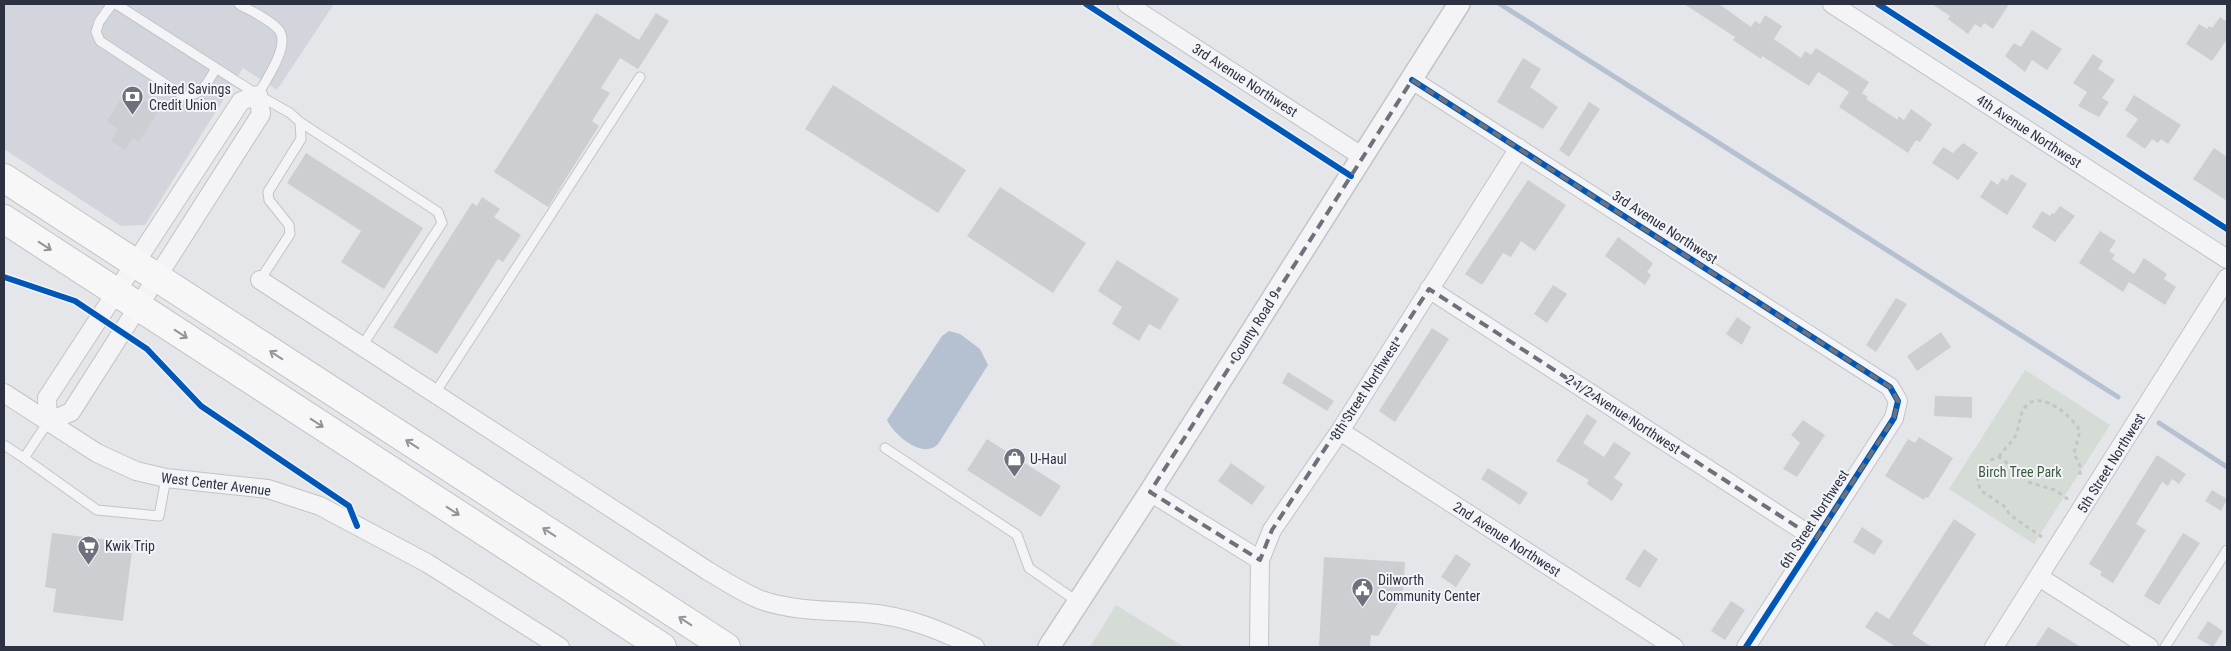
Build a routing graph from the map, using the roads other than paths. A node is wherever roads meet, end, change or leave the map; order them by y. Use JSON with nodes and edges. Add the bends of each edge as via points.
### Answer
{"nodes":[{"id":1,"x":114,"y":4,"type":"edge"},
{"id":2,"x":239,"y":4,"type":"edge"},
{"id":3,"x":1127,"y":4,"type":"edge"},
{"id":4,"x":1459,"y":4,"type":"edge"},
{"id":5,"x":1832,"y":4,"type":"edge"},
{"id":6,"x":216,"y":68,"type":"junction"},
{"id":7,"x":640,"y":77,"type":"dead end"},
{"id":8,"x":1412,"y":80,"type":"junction"},
{"id":9,"x":258,"y":95,"type":"junction"},
{"id":10,"x":300,"y":122,"type":"junction"},
{"id":11,"x":1519,"y":148,"type":"junction"},
{"id":12,"x":1363,"y":157,"type":"junction"},
{"id":13,"x":4,"y":178,"type":"edge"},
{"id":14,"x":4,"y":219,"type":"edge"},
{"id":15,"x":2227,"y":259,"type":"edge"},
{"id":16,"x":135,"y":263,"type":"junction"},
{"id":17,"x":157,"y":278,"type":"junction"},
{"id":18,"x":2227,"y":278,"type":"edge"},
{"id":19,"x":260,"y":280,"type":"joint"},
{"id":20,"x":1429,"y":289,"type":"junction"},
{"id":21,"x":116,"y":292,"type":"junction"},
{"id":22,"x":139,"y":308,"type":"junction"},
{"id":23,"x":362,"y":346,"type":"junction"},
{"id":24,"x":4,"y":393,"type":"edge"},
{"id":25,"x":435,"y":393,"type":"junction"},
{"id":26,"x":1898,"y":401,"type":"joint"},
{"id":27,"x":48,"y":422,"type":"junction"},
{"id":28,"x":1340,"y":431,"type":"junction"},
{"id":29,"x":4,"y":445,"type":"edge"},
{"id":30,"x":885,"y":448,"type":"dead end"},
{"id":31,"x":24,"y":458,"type":"junction"},
{"id":32,"x":166,"y":478,"type":"junction"},
{"id":33,"x":1150,"y":492,"type":"junction"},
{"id":34,"x":1816,"y":539,"type":"junction"},
{"id":35,"x":2227,"y":550,"type":"edge"},
{"id":36,"x":1260,"y":560,"type":"junction"},
{"id":37,"x":2039,"y":577,"type":"junction"},
{"id":38,"x":1079,"y":602,"type":"junction"},
{"id":39,"x":560,"y":647,"type":"edge"},
{"id":40,"x":662,"y":647,"type":"edge"},
{"id":41,"x":726,"y":647,"type":"edge"},
{"id":42,"x":975,"y":647,"type":"edge"},
{"id":43,"x":1049,"y":647,"type":"edge"},
{"id":44,"x":1259,"y":647,"type":"edge"},
{"id":45,"x":1674,"y":647,"type":"edge"},
{"id":46,"x":1746,"y":647,"type":"edge"},
{"id":47,"x":1994,"y":647,"type":"edge"},
{"id":48,"x":2148,"y":647,"type":"edge"},
{"id":49,"x":2165,"y":647,"type":"edge"}],
"edges":[{"from":1,"to":6,"type":"lane"},
{"from":1,"to":6,"type":"lane","via":[[99,22],[96,32],[100,41],[184,96],[199,92]]},
{"from":2,"to":9,"type":"lane","via":[[278,28],[283,37],[284,46]]},
{"from":3,"to":12,"type":"street","name":"3rd Avenue Northwest"},
{"from":4,"to":8,"type":"street","name":"County Road 9"},
{"from":5,"to":15,"type":"street","name":"4th Avenue Northwest"},
{"from":6,"to":9,"type":"lane"},
{"from":7,"to":25,"type":"lane"},
{"from":8,"to":11,"type":"street","name":"3rd Avenue Northwest"},
{"from":8,"to":12,"type":"street","name":"County Road 9"},
{"from":9,"to":10,"type":"lane"},
{"from":9,"to":16,"type":"street","via":[[241,102]]},
{"from":9,"to":17,"type":"street","via":[[261,114]]},
{"from":10,"to":19,"type":"lane","via":[[301,139],[268,192],[269,200],[289,225],[290,234]]},
{"from":10,"to":23,"type":"lane","via":[[438,212],[442,223]]},
{"from":11,"to":20,"type":"street","name":"8th Street Northwest"},
{"from":11,"to":26,"type":"street","name":"3rd Avenue Northwest","via":[[1890,387]]},
{"from":12,"to":33,"type":"street","name":"County Road 9"},
{"from":13,"to":16,"type":"main road"},
{"from":14,"to":21,"type":"main road","one_way":true},
{"from":16,"to":17,"type":"main road"},
{"from":16,"to":21,"type":"street"},
{"from":17,"to":22,"type":"street"},
{"from":41,"to":17,"type":"main road","one_way":true},
{"from":18,"to":37,"type":"street","name":"5th Street Northwest"},
{"from":19,"to":23,"type":"street"},
{"from":20,"to":28,"type":"street","name":"8th Street Northwest"},
{"from":20,"to":34,"type":"street","name":"2 1/2 Avenue Northwest"},
{"from":21,"to":22,"type":"main road"},
{"from":21,"to":27,"type":"street","via":[[47,398]]},
{"from":22,"to":27,"type":"street","via":[[71,412]]},
{"from":22,"to":40,"type":"main road","one_way":true},
{"from":23,"to":25,"type":"street"},
{"from":24,"to":27,"type":"street","name":"West Center Avenue"},
{"from":25,"to":42,"type":"street","via":[[708,571],[762,600],[817,610],[896,617],[926,624]]},
{"from":26,"to":34,"type":"street","name":"6th Street Northwest","via":[[1894,418]]},
{"from":27,"to":31,"type":"lane"},
{"from":27,"to":32,"type":"street","name":"West Center Avenue","via":[[110,459],[136,471]]},
{"from":28,"to":36,"type":"street","name":"8th Street Northwest","via":[[1272,530]]},
{"from":28,"to":45,"type":"street","name":"2nd Avenue Northwest"},
{"from":29,"to":31,"type":"lane"},
{"from":30,"to":38,"type":"lane","via":[[1017,535],[1029,568]]},
{"from":31,"to":32,"type":"lane","via":[[97,510],[159,516]]},
{"from":32,"to":39,"type":"street","name":"West Center Avenue","via":[[268,489],[320,506],[427,563]]},
{"from":33,"to":36,"type":"street"},
{"from":33,"to":38,"type":"street","name":"County Road 9"},
{"from":34,"to":46,"type":"street","name":"6th Street Northwest"},
{"from":35,"to":49,"type":"lane"},
{"from":36,"to":44,"type":"street","name":"8th Street Northwest"},
{"from":37,"to":47,"type":"street","name":"5th Street Northwest"},
{"from":37,"to":48,"type":"street"},
{"from":38,"to":43,"type":"street","name":"County Road 9"}]}
